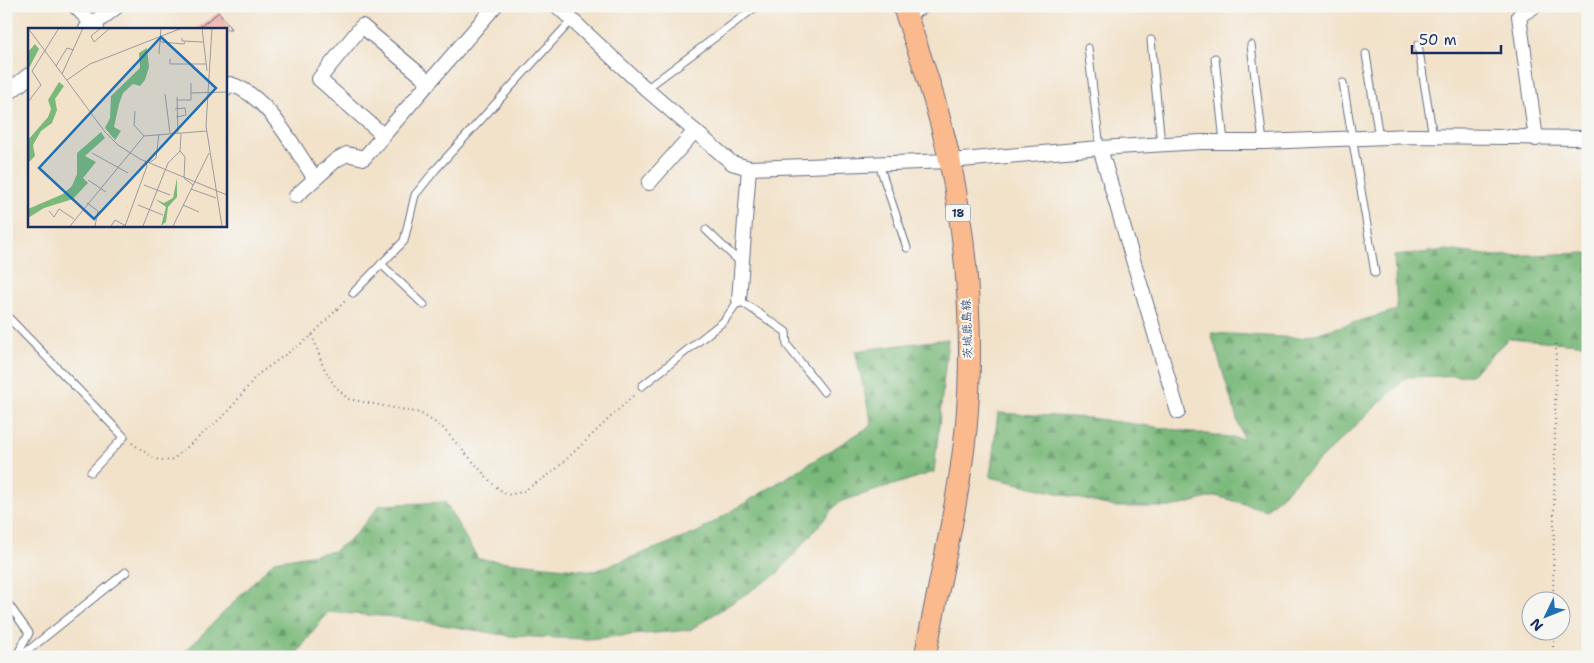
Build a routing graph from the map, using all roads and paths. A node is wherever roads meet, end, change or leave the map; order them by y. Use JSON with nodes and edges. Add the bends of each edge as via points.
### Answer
{"nodes":[{"id":1,"x":75,"y":6,"type":"edge"},
{"id":2,"x":116,"y":6,"type":"edge"},
{"id":3,"x":495,"y":6,"type":"edge"},
{"id":4,"x":557,"y":6,"type":"edge"},
{"id":5,"x":757,"y":6,"type":"edge"},
{"id":6,"x":930,"y":6,"type":"edge"},
{"id":7,"x":1535,"y":6,"type":"edge"},
{"id":8,"x":905,"y":12,"type":"edge"},
{"id":9,"x":571,"y":21,"type":"junction"},
{"id":10,"x":93,"y":27,"type":"edge"},
{"id":11,"x":1151,"y":40,"type":"dead end"},
{"id":12,"x":1251,"y":45,"type":"dead end"},
{"id":13,"x":1418,"y":45,"type":"dead end"},
{"id":14,"x":1088,"y":48,"type":"dead end"},
{"id":15,"x":1366,"y":54,"type":"dead end"},
{"id":16,"x":1215,"y":58,"type":"dead end"},
{"id":17,"x":28,"y":77,"type":"edge"},
{"id":18,"x":429,"y":82,"type":"junction"},
{"id":19,"x":1343,"y":83,"type":"dead end"},
{"id":20,"x":226,"y":88,"type":"edge"},
{"id":21,"x":646,"y":89,"type":"junction"},
{"id":22,"x":6,"y":94,"type":"edge"},
{"id":23,"x":695,"y":131,"type":"junction"},
{"id":24,"x":384,"y":136,"type":"junction"},
{"id":25,"x":1433,"y":137,"type":"junction"},
{"id":26,"x":1378,"y":138,"type":"junction"},
{"id":27,"x":1536,"y":138,"type":"junction"},
{"id":28,"x":1588,"y":138,"type":"edge"},
{"id":29,"x":1351,"y":139,"type":"junction"},
{"id":30,"x":1224,"y":142,"type":"junction"},
{"id":31,"x":1263,"y":142,"type":"junction"},
{"id":32,"x":1161,"y":144,"type":"junction"},
{"id":33,"x":1100,"y":148,"type":"junction"},
{"id":34,"x":950,"y":161,"type":"junction"},
{"id":35,"x":879,"y":164,"type":"junction"},
{"id":36,"x":749,"y":168,"type":"junction"},
{"id":37,"x":315,"y":179,"type":"junction"},
{"id":38,"x":650,"y":183,"type":"dead end"},
{"id":39,"x":296,"y":196,"type":"dead end"},
{"id":40,"x":706,"y":230,"type":"dead end"},
{"id":41,"x":907,"y":248,"type":"dead end"},
{"id":42,"x":381,"y":264,"type":"junction"},
{"id":43,"x":742,"y":264,"type":"junction"},
{"id":44,"x":1375,"y":272,"type":"dead end"},
{"id":45,"x":353,"y":293,"type":"joint"},
{"id":46,"x":739,"y":300,"type":"junction"},
{"id":47,"x":424,"y":305,"type":"dead end"},
{"id":48,"x":6,"y":316,"type":"edge"},
{"id":49,"x":312,"y":335,"type":"junction"},
{"id":50,"x":1556,"y":340,"type":"dead end"},
{"id":51,"x":642,"y":386,"type":"joint"},
{"id":52,"x":824,"y":392,"type":"dead end"},
{"id":53,"x":1178,"y":412,"type":"dead end"},
{"id":54,"x":124,"y":437,"type":"junction"},
{"id":55,"x":91,"y":472,"type":"dead end"},
{"id":56,"x":126,"y":572,"type":"dead end"},
{"id":57,"x":1554,"y":590,"type":"edge"},
{"id":58,"x":6,"y":601,"type":"edge"},
{"id":59,"x":1553,"y":640,"type":"edge"},
{"id":60,"x":18,"y":657,"type":"edge"},
{"id":61,"x":925,"y":657,"type":"edge"},
{"id":62,"x":1553,"y":657,"type":"edge"}],
"edges":[{"from":1,"to":10,"type":"street"},
{"from":2,"to":10,"type":"street"},
{"from":3,"to":18,"type":"street"},
{"from":4,"to":9,"type":"street"},
{"from":5,"to":21,"type":"lane"},
{"from":6,"to":8,"type":"lane"},
{"from":7,"to":27,"type":"street","via":[[1519,16]]},
{"from":8,"to":34,"type":"main road","name":"茨城鹿島線","number":"18"},
{"from":9,"to":21,"type":"street"},
{"from":9,"to":42,"type":"lane","via":[[436,168],[415,195],[404,241]]},
{"from":11,"to":32,"type":"lane"},
{"from":12,"to":31,"type":"lane"},
{"from":13,"to":25,"type":"lane"},
{"from":14,"to":33,"type":"lane"},
{"from":15,"to":26,"type":"lane"},
{"from":16,"to":30,"type":"lane"},
{"from":17,"to":22,"type":"street"},
{"from":18,"to":24,"type":"street"},
{"from":18,"to":24,"type":"street","via":[[362,26],[319,79]]},
{"from":19,"to":29,"type":"lane"},
{"from":20,"to":37,"type":"street","via":[[230,84],[242,87],[272,114]]},
{"from":21,"to":23,"type":"street"},
{"from":23,"to":36,"type":"street","via":[[732,163]]},
{"from":23,"to":38,"type":"street"},
{"from":24,"to":37,"type":"street","via":[[364,158],[347,154]]},
{"from":25,"to":26,"type":"street"},
{"from":25,"to":27,"type":"street"},
{"from":26,"to":29,"type":"street"},
{"from":27,"to":28,"type":"street"},
{"from":29,"to":31,"type":"street"},
{"from":29,"to":44,"type":"lane"},
{"from":30,"to":31,"type":"street"},
{"from":30,"to":32,"type":"street"},
{"from":32,"to":33,"type":"street"},
{"from":33,"to":34,"type":"street"},
{"from":33,"to":53,"type":"street"},
{"from":34,"to":35,"type":"street"},
{"from":34,"to":61,"type":"main road","name":"茨城鹿島線","number":"18","via":[[963,242],[966,290],[966,427]]},
{"from":35,"to":36,"type":"street"},
{"from":35,"to":41,"type":"lane"},
{"from":36,"to":43,"type":"street"},
{"from":37,"to":39,"type":"street"},
{"from":40,"to":43,"type":"lane"},
{"from":42,"to":45,"type":"lane"},
{"from":42,"to":47,"type":"lane"},
{"from":43,"to":46,"type":"street"},
{"from":45,"to":49,"type":"path"},
{"from":46,"to":51,"type":"lane","via":[[724,321]]},
{"from":46,"to":52,"type":"lane","via":[[786,332],[787,345]]},
{"from":48,"to":54,"type":"lane"},
{"from":49,"to":51,"type":"path","via":[[323,366],[334,385],[348,399],[420,413],[442,427],[492,484],[507,495],[522,492],[553,472]]},
{"from":49,"to":54,"type":"path","via":[[257,375],[228,412],[171,461],[155,459]]},
{"from":50,"to":57,"type":"path"},
{"from":54,"to":55,"type":"lane"},
{"from":56,"to":60,"type":"lane"},
{"from":58,"to":60,"type":"lane","via":[[29,633]]},
{"from":59,"to":62,"type":"path"}]}
